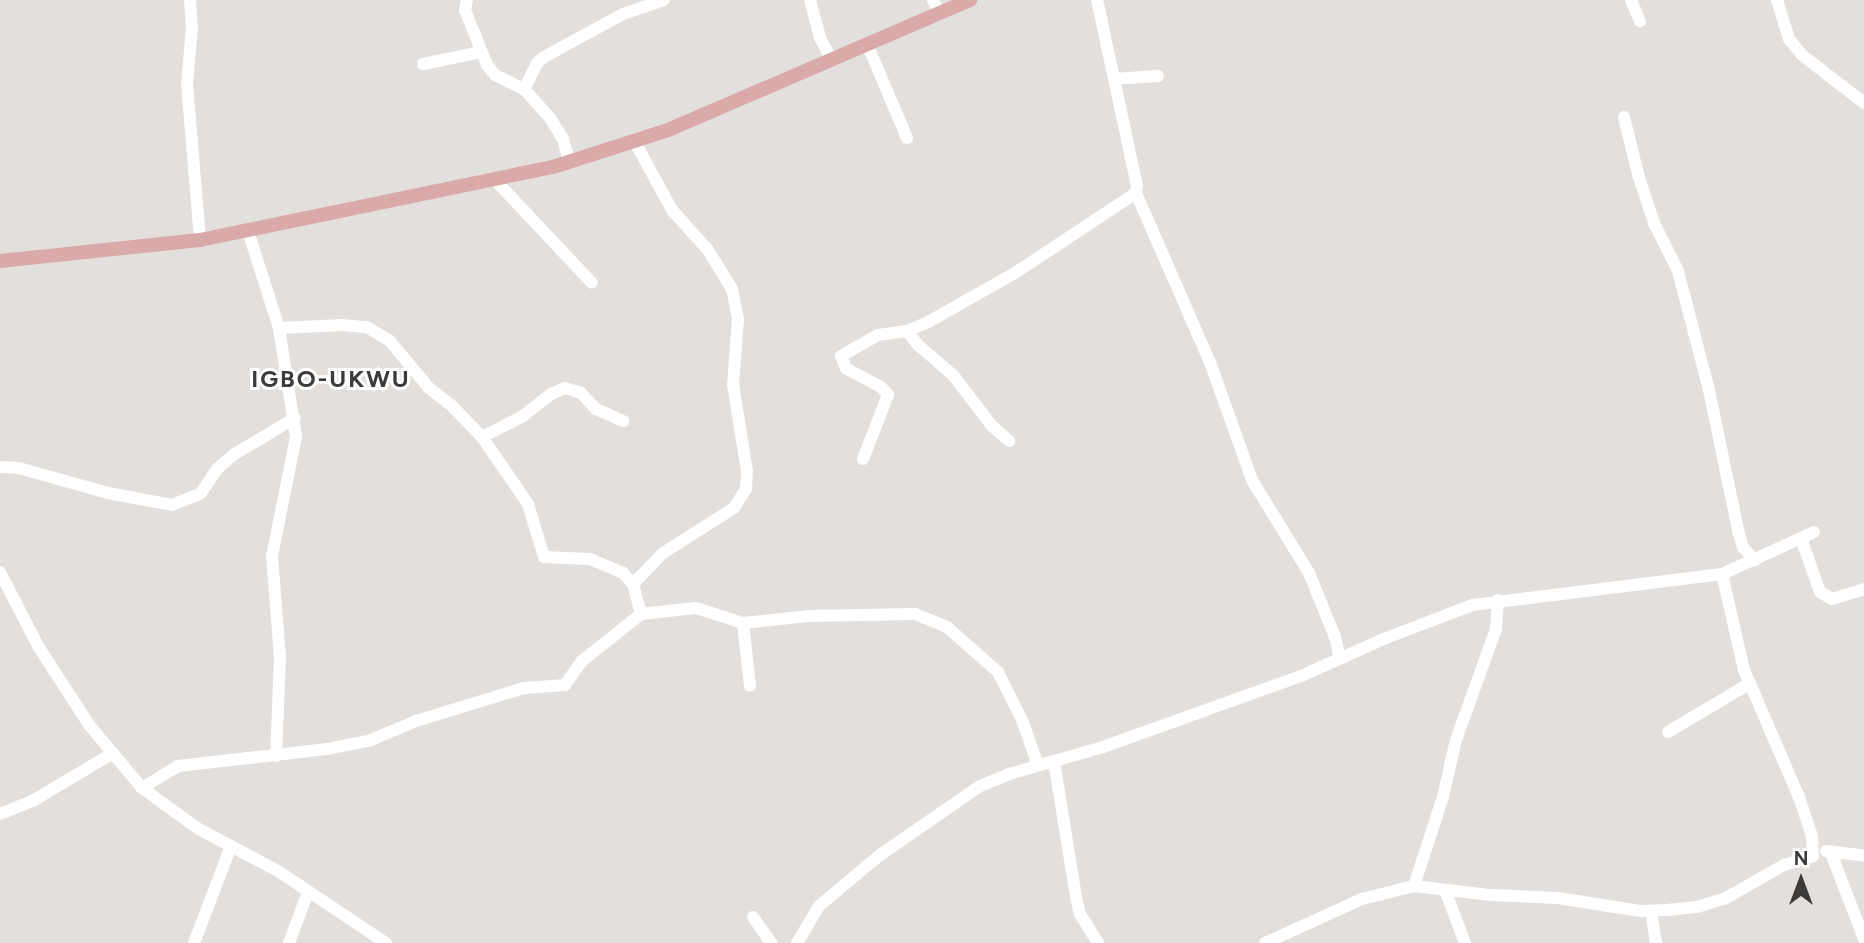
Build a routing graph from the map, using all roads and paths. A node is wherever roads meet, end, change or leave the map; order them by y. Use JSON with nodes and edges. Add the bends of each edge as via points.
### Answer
{"nodes":[{"id":1,"x":190,"y":0,"type":"edge"},
{"id":2,"x":467,"y":0,"type":"edge"},
{"id":3,"x":664,"y":0,"type":"edge"},
{"id":4,"x":810,"y":0,"type":"edge"},
{"id":5,"x":970,"y":0,"type":"edge"},
{"id":6,"x":1097,"y":0,"type":"edge"},
{"id":7,"x":1631,"y":0,"type":"edge"},
{"id":8,"x":1777,"y":0,"type":"edge"},
{"id":9,"x":936,"y":7,"type":"edge"},
{"id":10,"x":1640,"y":21,"type":"dead end"},
{"id":11,"x":868,"y":46,"type":"junction"},
{"id":12,"x":481,"y":52,"type":"junction"},
{"id":13,"x":831,"y":59,"type":"junction"},
{"id":14,"x":423,"y":64,"type":"dead end"},
{"id":15,"x":1158,"y":76,"type":"dead end"},
{"id":16,"x":1114,"y":79,"type":"junction"},
{"id":17,"x":524,"y":89,"type":"junction"},
{"id":18,"x":1864,"y":103,"type":"edge"},
{"id":19,"x":1624,"y":117,"type":"dead end"},
{"id":20,"x":907,"y":138,"type":"dead end"},
{"id":21,"x":635,"y":142,"type":"junction"},
{"id":22,"x":569,"y":162,"type":"junction"},
{"id":23,"x":495,"y":180,"type":"junction"},
{"id":24,"x":1136,"y":193,"type":"junction"},
{"id":25,"x":248,"y":231,"type":"junction"},
{"id":26,"x":200,"y":240,"type":"junction"},
{"id":27,"x":0,"y":261,"type":"edge"},
{"id":28,"x":592,"y":283,"type":"dead end"},
{"id":29,"x":279,"y":328,"type":"junction"},
{"id":30,"x":906,"y":331,"type":"junction"},
{"id":31,"x":295,"y":418,"type":"junction"},
{"id":32,"x":623,"y":421,"type":"dead end"},
{"id":33,"x":482,"y":438,"type":"junction"},
{"id":34,"x":1009,"y":441,"type":"dead end"},
{"id":35,"x":863,"y":459,"type":"dead end"},
{"id":36,"x":0,"y":467,"type":"edge"},
{"id":37,"x":1814,"y":532,"type":"dead end"},
{"id":38,"x":1801,"y":538,"type":"junction"},
{"id":39,"x":1755,"y":561,"type":"junction"},
{"id":40,"x":0,"y":572,"type":"edge"},
{"id":41,"x":1722,"y":574,"type":"junction"},
{"id":42,"x":633,"y":584,"type":"junction"},
{"id":43,"x":1864,"y":589,"type":"edge"},
{"id":44,"x":1498,"y":600,"type":"junction"},
{"id":45,"x":641,"y":614,"type":"junction"},
{"id":46,"x":743,"y":623,"type":"junction"},
{"id":47,"x":1340,"y":658,"type":"junction"},
{"id":48,"x":1749,"y":684,"type":"junction"},
{"id":49,"x":750,"y":686,"type":"dead end"},
{"id":50,"x":1668,"y":732,"type":"dead end"},
{"id":51,"x":113,"y":754,"type":"junction"},
{"id":52,"x":276,"y":756,"type":"junction"},
{"id":53,"x":1054,"y":761,"type":"junction"},
{"id":54,"x":1038,"y":765,"type":"junction"},
{"id":55,"x":142,"y":788,"type":"junction"},
{"id":56,"x":0,"y":814,"type":"edge"},
{"id":57,"x":1814,"y":844,"type":"junction"},
{"id":58,"x":231,"y":846,"type":"junction"},
{"id":59,"x":1831,"y":853,"type":"junction"},
{"id":60,"x":1864,"y":856,"type":"edge"},
{"id":61,"x":1414,"y":886,"type":"junction"},
{"id":62,"x":1445,"y":890,"type":"junction"},
{"id":63,"x":308,"y":892,"type":"junction"},
{"id":64,"x":1651,"y":911,"type":"junction"},
{"id":65,"x":754,"y":917,"type":"dead end"},
{"id":66,"x":1864,"y":939,"type":"edge"},
{"id":67,"x":194,"y":943,"type":"edge"},
{"id":68,"x":289,"y":943,"type":"edge"},
{"id":69,"x":386,"y":943,"type":"edge"},
{"id":70,"x":771,"y":943,"type":"edge"},
{"id":71,"x":797,"y":943,"type":"edge"},
{"id":72,"x":1098,"y":943,"type":"edge"},
{"id":73,"x":1265,"y":943,"type":"edge"},
{"id":74,"x":1465,"y":943,"type":"edge"},
{"id":75,"x":1656,"y":943,"type":"edge"}],
"edges":[{"from":1,"to":26,"type":"street","via":[[187,85]]},
{"from":2,"to":12,"type":"street","via":[[465,10]]},
{"from":3,"to":17,"type":"street","via":[[623,14],[544,57]]},
{"from":4,"to":13,"type":"street"},
{"from":5,"to":9,"type":"main road"},
{"from":6,"to":16,"type":"street"},
{"from":7,"to":10,"type":"street"},
{"from":8,"to":18,"type":"street","via":[[1788,40]]},
{"from":9,"to":11,"type":"main road"},
{"from":11,"to":13,"type":"main road"},
{"from":11,"to":20,"type":"street"},
{"from":12,"to":14,"type":"street"},
{"from":12,"to":17,"type":"street","via":[[495,75]]},
{"from":13,"to":21,"type":"main road"},
{"from":15,"to":16,"type":"street"},
{"from":16,"to":24,"type":"street"},
{"from":17,"to":22,"type":"street","via":[[558,127]]},
{"from":19,"to":39,"type":"street","via":[[1654,223],[1678,271],[1738,530],[1743,547]]},
{"from":21,"to":22,"type":"main road"},
{"from":21,"to":42,"type":"street","via":[[672,210],[708,250],[732,289],[738,319],[733,385],[747,471],[746,489],[734,508],[663,553]]},
{"from":22,"to":23,"type":"main road"},
{"from":23,"to":25,"type":"main road"},
{"from":23,"to":28,"type":"street"},
{"from":24,"to":30,"type":"street","via":[[1015,273]]},
{"from":24,"to":47,"type":"street","via":[[1210,362],[1252,480],[1309,573]]},
{"from":25,"to":26,"type":"main road"},
{"from":25,"to":29,"type":"street"},
{"from":26,"to":27,"type":"main road"},
{"from":29,"to":31,"type":"street"},
{"from":29,"to":33,"type":"street","via":[[367,327],[389,340],[429,388]]},
{"from":30,"to":34,"type":"street","via":[[953,375]]},
{"from":30,"to":35,"type":"street","via":[[878,335],[841,356],[846,368],[888,395]]},
{"from":31,"to":36,"type":"street","via":[[233,455],[201,493],[172,505]]},
{"from":31,"to":52,"type":"street","via":[[296,438],[272,556],[280,657]]},
{"from":32,"to":33,"type":"street","via":[[596,409],[581,393],[565,388]]},
{"from":33,"to":42,"type":"street","via":[[528,504],[544,557],[590,559],[623,573]]},
{"from":37,"to":38,"type":"street"},
{"from":38,"to":39,"type":"street"},
{"from":38,"to":43,"type":"street","via":[[1820,592],[1832,599]]},
{"from":39,"to":41,"type":"street"},
{"from":40,"to":51,"type":"street","via":[[38,646]]},
{"from":41,"to":44,"type":"street"},
{"from":41,"to":48,"type":"street"},
{"from":42,"to":45,"type":"street"},
{"from":44,"to":47,"type":"street","via":[[1473,605]]},
{"from":44,"to":61,"type":"street","via":[[1496,629],[1456,740]]},
{"from":45,"to":46,"type":"street","via":[[696,608]]},
{"from":45,"to":52,"type":"street","via":[[582,661],[565,685],[524,688],[416,721],[371,740]]},
{"from":46,"to":49,"type":"street"},
{"from":46,"to":54,"type":"street","via":[[808,616],[915,614],[947,627],[998,671]]},
{"from":47,"to":53,"type":"street","via":[[1301,676]]},
{"from":48,"to":50,"type":"street"},
{"from":48,"to":57,"type":"street","via":[[1790,773]]},
{"from":51,"to":55,"type":"street"},
{"from":51,"to":56,"type":"street","via":[[34,800]]},
{"from":52,"to":55,"type":"street","via":[[178,765]]},
{"from":53,"to":54,"type":"street"},
{"from":53,"to":72,"type":"street","via":[[1080,914]]},
{"from":54,"to":71,"type":"street","via":[[980,786],[880,855],[819,906]]},
{"from":55,"to":58,"type":"street"},
{"from":57,"to":59,"type":"street"},
{"from":57,"to":64,"type":"street","via":[[1815,851],[1808,859],[1784,866],[1724,899],[1697,907]]},
{"from":58,"to":63,"type":"street"},
{"from":58,"to":67,"type":"street"},
{"from":59,"to":60,"type":"street"},
{"from":59,"to":66,"type":"street"},
{"from":61,"to":62,"type":"street"},
{"from":61,"to":73,"type":"street","via":[[1362,899]]},
{"from":62,"to":64,"type":"street","via":[[1558,898]]},
{"from":62,"to":74,"type":"street"},
{"from":63,"to":68,"type":"street"},
{"from":63,"to":69,"type":"street"},
{"from":64,"to":75,"type":"street"},
{"from":65,"to":70,"type":"street"}]}
